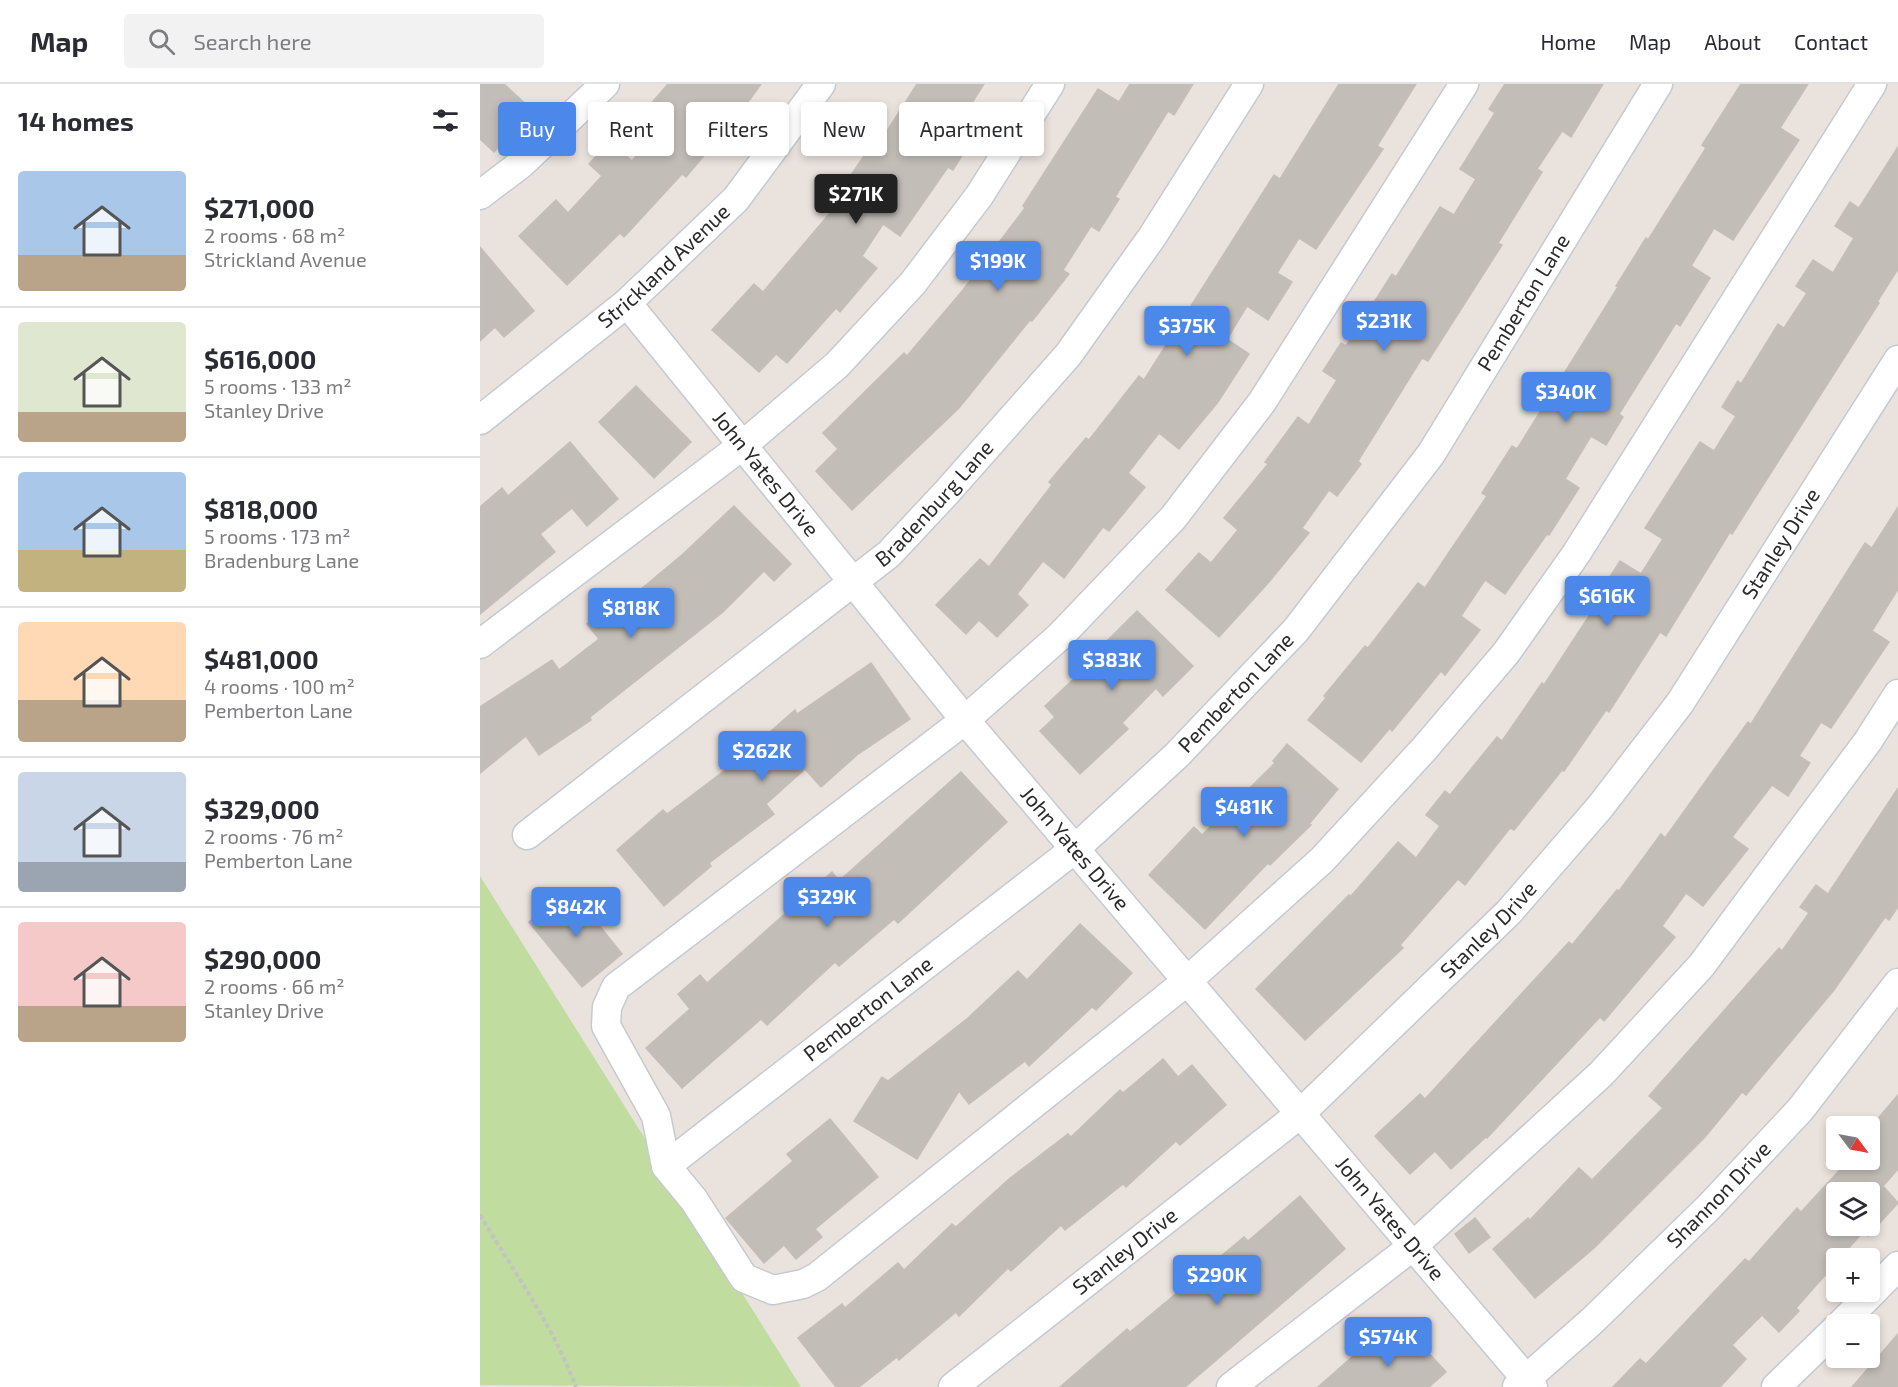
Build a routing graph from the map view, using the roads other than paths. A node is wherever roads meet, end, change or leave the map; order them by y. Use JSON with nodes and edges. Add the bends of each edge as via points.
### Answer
{"nodes":[{"id":1,"x":605,"y":84,"type":"edge"},
{"id":2,"x":821,"y":84,"type":"edge"},
{"id":3,"x":1050,"y":84,"type":"edge"},
{"id":4,"x":1249,"y":84,"type":"edge"},
{"id":5,"x":1464,"y":84,"type":"edge"},
{"id":6,"x":1658,"y":84,"type":"edge"},
{"id":7,"x":1872,"y":84,"type":"edge"},
{"id":8,"x":480,"y":195,"type":"edge"},
{"id":9,"x":627,"y":303,"type":"junction"},
{"id":10,"x":1898,"y":360,"type":"edge"},
{"id":11,"x":480,"y":420,"type":"edge"},
{"id":12,"x":743,"y":445,"type":"junction"},
{"id":13,"x":853,"y":580,"type":"junction"},
{"id":14,"x":480,"y":644,"type":"edge"},
{"id":15,"x":1898,"y":694,"type":"edge"},
{"id":16,"x":965,"y":720,"type":"junction"},
{"id":17,"x":527,"y":835,"type":"dead end"},
{"id":18,"x":1076,"y":848,"type":"junction"},
{"id":19,"x":1186,"y":982,"type":"junction"},
{"id":20,"x":1898,"y":982,"type":"edge"},
{"id":21,"x":1300,"y":1114,"type":"junction"},
{"id":22,"x":666,"y":1166,"type":"junction"},
{"id":23,"x":1413,"y":1246,"type":"junction"},
{"id":24,"x":1898,"y":1266,"type":"edge"},
{"id":25,"x":1851,"y":1314,"type":"edge"},
{"id":26,"x":1826,"y":1339,"type":"edge"},
{"id":27,"x":1525,"y":1384,"type":"edge"},
{"id":28,"x":953,"y":1387,"type":"edge"},
{"id":29,"x":1231,"y":1387,"type":"edge"},
{"id":30,"x":1776,"y":1387,"type":"edge"}],
"edges":[{"from":1,"to":8,"type":"street","via":[[521,164]]},
{"from":2,"to":9,"type":"street","name":"Strickland Avenue","via":[[736,199]]},
{"from":3,"to":12,"type":"street","via":[[979,196],[914,283],[837,365]]},
{"from":4,"to":13,"type":"street","name":"Bradenburg Lane","via":[[1152,237],[1068,355],[889,554]]},
{"from":5,"to":16,"type":"street","via":[[1262,402],[1173,518],[1060,636]]},
{"from":6,"to":18,"type":"street","name":"Pemberton Lane","via":[[1431,454],[1370,535],[1296,630],[1177,755]]},
{"from":7,"to":19,"type":"street","via":[[1576,554],[1506,653],[1322,860]]},
{"from":9,"to":11,"type":"street","name":"Strickland Avenue"},
{"from":9,"to":12,"type":"street","name":"John Yates Drive"},
{"from":10,"to":21,"type":"street","name":"Stanley Drive","via":[[1680,703],[1600,807],[1509,912]]},
{"from":12,"to":13,"type":"street","name":"John Yates Drive"},
{"from":12,"to":14,"type":"street"},
{"from":13,"to":16,"type":"street","name":"John Yates Drive"},
{"from":13,"to":17,"type":"street","name":"Bradenburg Lane"},
{"from":15,"to":23,"type":"street","via":[[1868,741],[1701,966],[1600,1074]]},
{"from":16,"to":18,"type":"street","name":"John Yates Drive"},
{"from":16,"to":22,"type":"street","via":[[616,987],[607,1007],[606,1026],[656,1116]]},
{"from":18,"to":19,"type":"street","name":"John Yates Drive"},
{"from":18,"to":22,"type":"street","name":"Pemberton Lane"},
{"from":19,"to":21,"type":"street","name":"John Yates Drive"},
{"from":19,"to":22,"type":"street","via":[[817,1277],[803,1284],[773,1290],[744,1278],[694,1200]]},
{"from":20,"to":27,"type":"street","name":"Shannon Drive","via":[[1800,1110],[1692,1223]]},
{"from":21,"to":23,"type":"street","name":"John Yates Drive"},
{"from":21,"to":28,"type":"street","name":"Stanley Drive"},
{"from":23,"to":27,"type":"street","name":"John Yates Drive"},
{"from":23,"to":29,"type":"street"},
{"from":24,"to":25,"type":"street"},
{"from":26,"to":30,"type":"street"}]}
